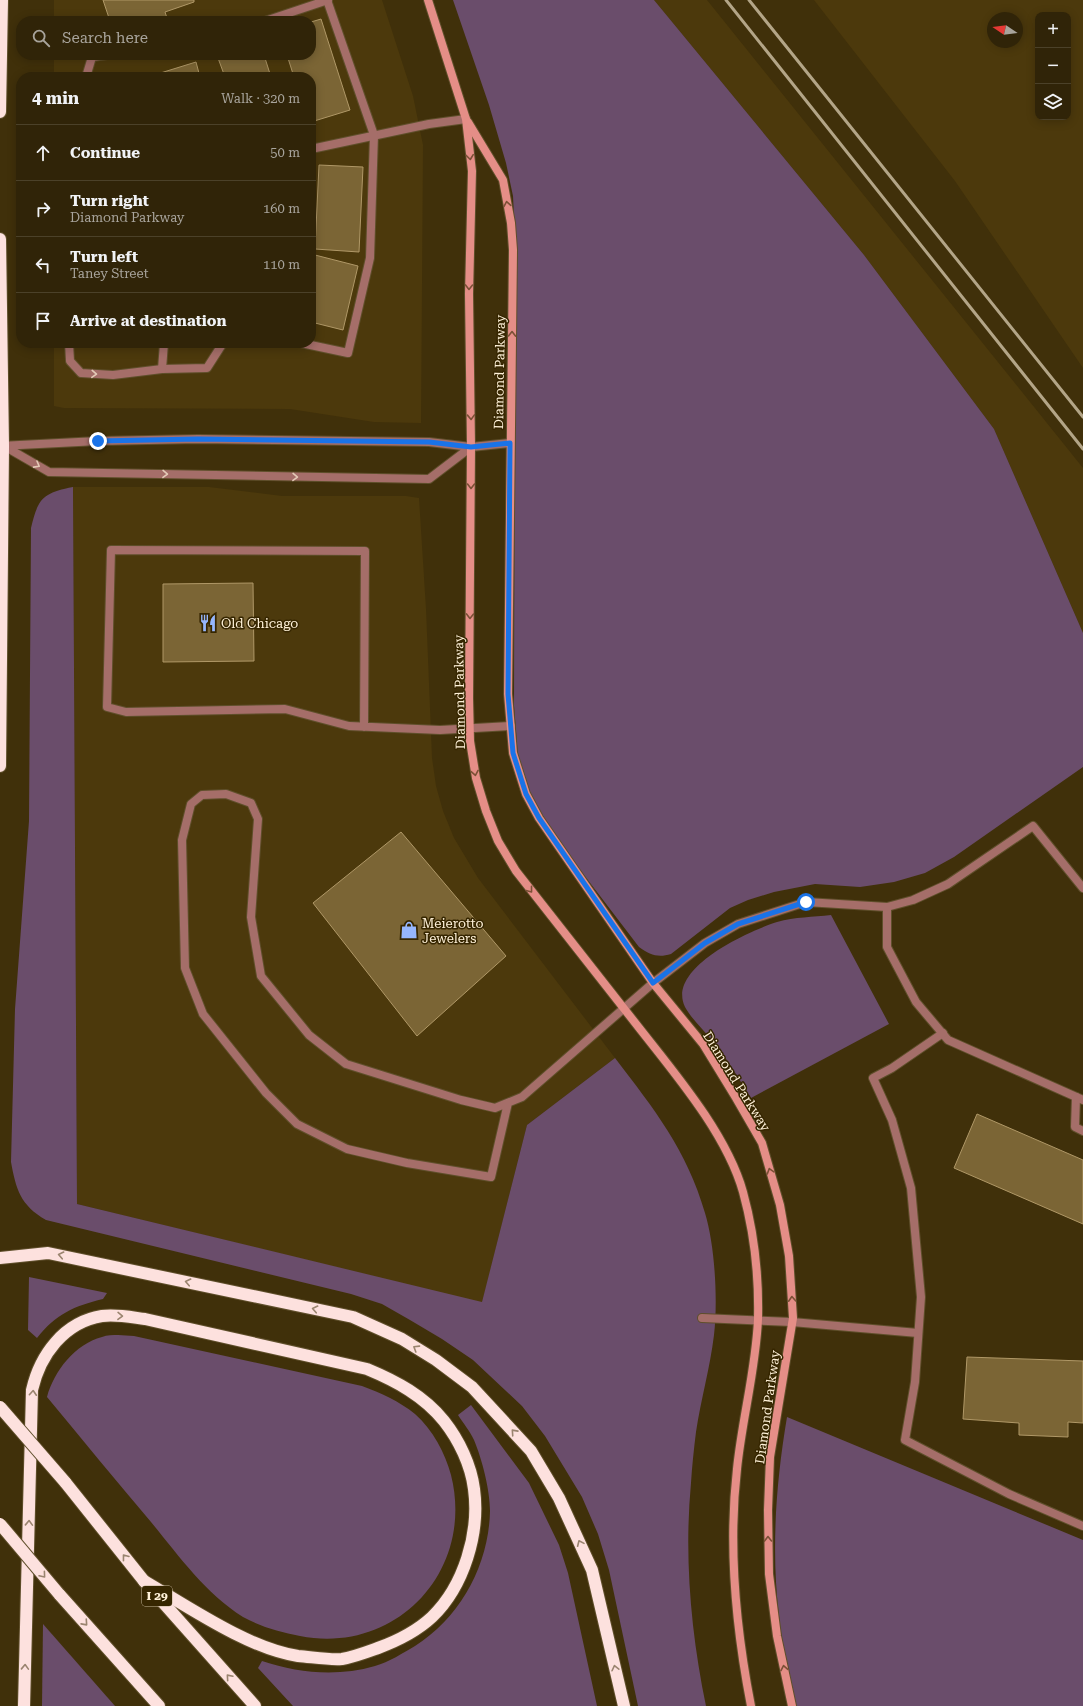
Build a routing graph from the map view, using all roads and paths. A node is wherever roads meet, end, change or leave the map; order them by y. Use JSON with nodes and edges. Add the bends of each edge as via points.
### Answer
{"nodes":[{"id":1,"x":2,"y":0,"type":"edge"},
{"id":2,"x":328,"y":0,"type":"edge"},
{"id":3,"x":428,"y":0,"type":"edge"},
{"id":4,"x":280,"y":16,"type":"edge"},
{"id":5,"x":91,"y":60,"type":"edge"},
{"id":6,"x":88,"y":72,"type":"edge"},
{"id":7,"x":0,"y":112,"type":"edge"},
{"id":8,"x":466,"y":118,"type":"junction"},
{"id":9,"x":374,"y":135,"type":"junction"},
{"id":10,"x":316,"y":148,"type":"edge"},
{"id":11,"x":0,"y":239,"type":"edge"},
{"id":12,"x":316,"y":346,"type":"edge"},
{"id":13,"x":69,"y":348,"type":"edge"},
{"id":14,"x":164,"y":348,"type":"edge"},
{"id":15,"x":220,"y":348,"type":"edge"},
{"id":16,"x":162,"y":369,"type":"junction"},
{"id":17,"x":510,"y":443,"type":"junction"},
{"id":18,"x":1,"y":446,"type":"edge"},
{"id":19,"x":471,"y":447,"type":"junction"},
{"id":20,"x":511,"y":726,"type":"junction"},
{"id":21,"x":364,"y":727,"type":"junction"},
{"id":22,"x":470,"y":728,"type":"junction"},
{"id":23,"x":0,"y":766,"type":"edge"},
{"id":24,"x":1083,"y":888,"type":"edge"},
{"id":25,"x":887,"y":907,"type":"junction"},
{"id":26,"x":653,"y":983,"type":"junction"},
{"id":27,"x":624,"y":1008,"type":"junction"},
{"id":28,"x":942,"y":1033,"type":"junction"},
{"id":29,"x":1080,"y":1098,"type":"edge"},
{"id":30,"x":508,"y":1103,"type":"junction"},
{"id":31,"x":1083,"y":1131,"type":"edge"},
{"id":32,"x":0,"y":1258,"type":"edge"},
{"id":33,"x":702,"y":1318,"type":"dead end"},
{"id":34,"x":758,"y":1320,"type":"junction"},
{"id":35,"x":792,"y":1322,"type":"junction"},
{"id":36,"x":918,"y":1333,"type":"junction"},
{"id":37,"x":0,"y":1407,"type":"edge"},
{"id":38,"x":0,"y":1524,"type":"edge"},
{"id":39,"x":1083,"y":1526,"type":"edge"},
{"id":40,"x":144,"y":1581,"type":"junction"},
{"id":41,"x":24,"y":1706,"type":"edge"},
{"id":42,"x":159,"y":1706,"type":"edge"},
{"id":43,"x":254,"y":1706,"type":"edge"},
{"id":44,"x":624,"y":1706,"type":"edge"},
{"id":45,"x":751,"y":1706,"type":"edge"},
{"id":46,"x":792,"y":1706,"type":"edge"}],
"edges":[{"from":1,"to":7,"type":"highway"},
{"from":2,"to":4,"type":"street"},
{"from":2,"to":9,"type":"street"},
{"from":3,"to":8,"type":"street","name":"Diamond Parkway"},
{"from":5,"to":6,"type":"street"},
{"from":8,"to":9,"type":"street"},
{"from":17,"to":8,"type":"street","name":"Diamond Parkway","one_way":true,"via":[[513,250],[511,223],[503,180]]},
{"from":8,"to":19,"type":"street","name":"Diamond Parkway","one_way":true,"via":[[472,171],[469,294]]},
{"from":9,"to":10,"type":"street"},
{"from":9,"to":12,"type":"street","via":[[370,258],[348,353]]},
{"from":11,"to":18,"type":"highway"},
{"from":13,"to":16,"type":"street","one_way":true,"via":[[70,361],[81,373],[113,375]]},
{"from":14,"to":16,"type":"street"},
{"from":15,"to":16,"type":"street","via":[[207,368]]},
{"from":17,"to":19,"type":"street"},
{"from":17,"to":20,"type":"street","name":"Diamond Parkway","via":[[508,694]]},
{"from":18,"to":19,"type":"street","via":[[198,439],[429,442]]},
{"from":18,"to":19,"type":"street","one_way":true,"via":[[49,472],[424,479],[429,479]]},
{"from":18,"to":23,"type":"highway"},
{"from":19,"to":22,"type":"street","name":"Diamond Parkway","one_way":true},
{"from":20,"to":22,"type":"street"},
{"from":20,"to":26,"type":"street","name":"Diamond Parkway","via":[[513,753],[526,794],[539,818]]},
{"from":21,"to":21,"type":"street","via":[[349,726],[285,709],[126,712],[107,707],[111,550],[365,551]]},
{"from":21,"to":22,"type":"street","via":[[440,730]]},
{"from":22,"to":27,"type":"street","name":"Diamond Parkway","one_way":true,"via":[[476,778],[498,841],[516,871]]},
{"from":24,"to":25,"type":"street","via":[[1033,826],[948,884],[912,900]]},
{"from":25,"to":26,"type":"street","via":[[806,902],[738,924],[705,943]]},
{"from":25,"to":28,"type":"street","via":[[887,947],[916,1002]]},
{"from":26,"to":27,"type":"street"},
{"from":35,"to":26,"type":"street","name":"Diamond Parkway","one_way":true,"via":[[789,1256],[780,1205],[762,1143],[703,1044]]},
{"from":27,"to":30,"type":"street","via":[[522,1097]]},
{"from":27,"to":34,"type":"street","name":"Diamond Parkway","via":[[676,1075],[725,1150],[742,1190],[754,1247]]},
{"from":28,"to":29,"type":"street","via":[[948,1040]]},
{"from":28,"to":36,"type":"street","via":[[892,1068],[873,1078],[892,1120],[911,1188],[921,1297]]},
{"from":29,"to":31,"type":"street","via":[[1075,1127]]},
{"from":30,"to":30,"type":"street","via":[[495,1108],[346,1064],[309,1035],[261,976],[251,917],[258,819],[251,803],[226,794],[202,794],[190,804],[182,840],[184,968],[203,1014],[266,1093],[297,1124],[347,1149],[407,1163],[491,1177]]},
{"from":44,"to":32,"type":"highway","one_way":true,"via":[[592,1570],[559,1498],[531,1451],[508,1425],[472,1387],[436,1360],[402,1339],[354,1317],[48,1253]]},
{"from":33,"to":34,"type":"street"},
{"from":34,"to":35,"type":"street"},
{"from":34,"to":45,"type":"street","name":"Diamond Parkway","via":[[736,1469],[733,1526],[738,1620]]},
{"from":35,"to":36,"type":"street"},
{"from":46,"to":35,"type":"street","name":"Diamond Parkway","one_way":true,"via":[[777,1636],[769,1574],[768,1510],[770,1457]]},
{"from":36,"to":39,"type":"street","via":[[915,1382],[905,1440],[1009,1494]]},
{"from":40,"to":37,"type":"highway","number":"I 29","one_way":true,"bridge":true,"via":[[65,1482]]},
{"from":38,"to":42,"type":"highway","one_way":true,"bridge":true},
{"from":41,"to":40,"type":"highway","one_way":true,"via":[[32,1390],[36,1373],[58,1338],[85,1320],[122,1315],[367,1369],[395,1381],[424,1401],[444,1421],[470,1468],[475,1514],[472,1541],[464,1567],[451,1593],[433,1616],[415,1630],[390,1644],[363,1654],[342,1659],[297,1656],[276,1651],[232,1632]]},
{"from":43,"to":40,"type":"highway","number":"I 29","one_way":true}]}
